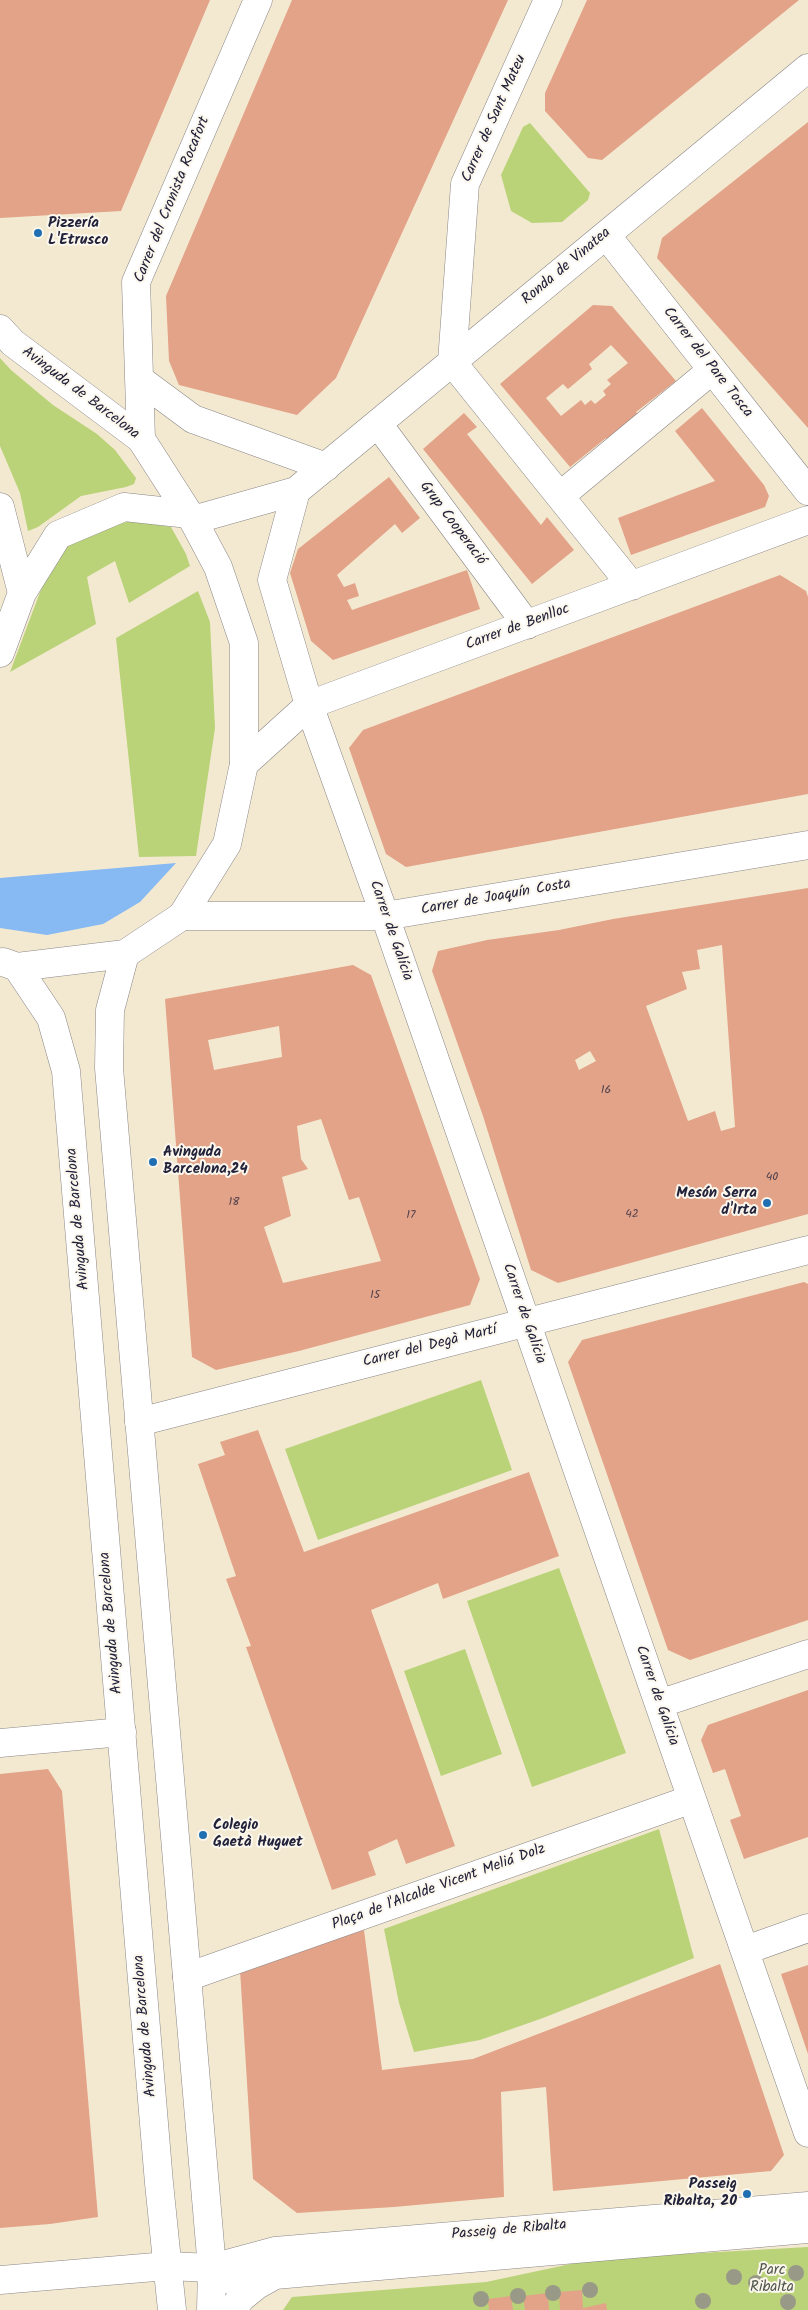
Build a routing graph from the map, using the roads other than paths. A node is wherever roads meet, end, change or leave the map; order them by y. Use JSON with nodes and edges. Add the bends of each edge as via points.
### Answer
{"nodes":[{"id":1,"x":258,"y":0,"type":"edge"},
{"id":2,"x":548,"y":0,"type":"edge"},
{"id":3,"x":808,"y":68,"type":"edge"},
{"id":4,"x":606,"y":235,"type":"junction"},
{"id":5,"x":0,"y":328,"type":"edge"},
{"id":6,"x":452,"y":362,"type":"junction"},
{"id":7,"x":712,"y":370,"type":"junction"},
{"id":8,"x":139,"y":378,"type":"junction"},
{"id":9,"x":378,"y":424,"type":"junction"},
{"id":10,"x":141,"y":439,"type":"junction"},
{"id":11,"x":326,"y":467,"type":"junction"},
{"id":12,"x":296,"y":491,"type":"junction"},
{"id":13,"x":808,"y":491,"type":"edge"},
{"id":14,"x":560,"y":496,"type":"junction"},
{"id":15,"x":0,"y":506,"type":"edge"},
{"id":16,"x":191,"y":517,"type":"junction"},
{"id":17,"x":808,"y":520,"type":"edge"},
{"id":18,"x":632,"y":586,"type":"junction"},
{"id":19,"x":22,"y":593,"type":"junction"},
{"id":20,"x":527,"y":625,"type":"junction"},
{"id":21,"x":0,"y":653,"type":"edge"},
{"id":22,"x":309,"y":705,"type":"junction"},
{"id":23,"x":244,"y":764,"type":"junction"},
{"id":24,"x":808,"y":845,"type":"edge"},
{"id":25,"x":182,"y":916,"type":"junction"},
{"id":26,"x":386,"y":916,"type":"junction"},
{"id":27,"x":125,"y":954,"type":"junction"},
{"id":28,"x":9,"y":964,"type":"edge"},
{"id":29,"x":808,"y":1250,"type":"edge"},
{"id":30,"x":526,"y":1322,"type":"junction"},
{"id":31,"x":139,"y":1422,"type":"junction"},
{"id":32,"x":808,"y":1654,"type":"edge"},
{"id":33,"x":659,"y":1704,"type":"junction"},
{"id":34,"x":122,"y":1732,"type":"junction"},
{"id":35,"x":0,"y":1743,"type":"edge"},
{"id":36,"x":692,"y":1798,"type":"junction"},
{"id":37,"x":808,"y":1928,"type":"edge"},
{"id":38,"x":746,"y":1950,"type":"junction"},
{"id":39,"x":187,"y":1977,"type":"junction"},
{"id":40,"x":808,"y":2133,"type":"edge"},
{"id":41,"x":808,"y":2206,"type":"edge"},
{"id":42,"x":808,"y":2230,"type":"edge"},
{"id":43,"x":212,"y":2274,"type":"junction"},
{"id":44,"x":276,"y":2274,"type":"junction"},
{"id":45,"x":0,"y":2280,"type":"edge"},
{"id":46,"x":169,"y":2294,"type":"edge"},
{"id":47,"x":210,"y":2310,"type":"edge"},
{"id":48,"x":232,"y":2310,"type":"edge"}],
"edges":[{"from":1,"to":8,"type":"street","name":"Carrer del Cronista Rocafort","via":[[136,282]]},
{"from":2,"to":6,"type":"street","name":"Carrer de Sant Mateu","via":[[465,184]]},
{"from":3,"to":4,"type":"street","name":"Ronda de Vinatea"},
{"from":4,"to":6,"type":"street","name":"Ronda de Vinatea"},
{"from":4,"to":7,"type":"street","name":"Carrer del Pare Tosca"},
{"from":5,"to":10,"type":"street","name":"Avinguda de Barcelona","via":[[13,343]]},
{"from":6,"to":9,"type":"street","name":"Ronda de Vinatea"},
{"from":6,"to":14,"type":"street"},
{"from":7,"to":13,"type":"street","name":"Carrer del Pare Tosca"},
{"from":7,"to":14,"type":"street"},
{"from":8,"to":10,"type":"street","name":"Carrer del Cronista Rocafort"},
{"from":8,"to":11,"type":"street","via":[[193,419]]},
{"from":9,"to":11,"type":"street","name":"Ronda de Vinatea"},
{"from":9,"to":20,"type":"street","name":"Grup Cooperació"},
{"from":10,"to":16,"type":"street","name":"Avinguda de Barcelona"},
{"from":11,"to":12,"type":"street","name":"Ronda de Vinatea"},
{"from":12,"to":16,"type":"street","name":"Ronda de Vinatea"},
{"from":12,"to":22,"type":"street","name":"Carrer de Galícia","via":[[272,580]]},
{"from":14,"to":18,"type":"street"},
{"from":15,"to":19,"type":"street"},
{"from":16,"to":19,"type":"street","via":[[124,507],[58,535]]},
{"from":16,"to":23,"type":"street","name":"Avinguda de Barcelona","via":[[218,566],[244,643]]},
{"from":17,"to":18,"type":"street","name":"Carrer de Benlloc"},
{"from":18,"to":20,"type":"street","name":"Carrer de Benlloc"},
{"from":19,"to":21,"type":"street"},
{"from":20,"to":22,"type":"street","name":"Carrer de Benlloc"},
{"from":22,"to":23,"type":"street","name":"Carrer de Benlloc"},
{"from":22,"to":26,"type":"street","name":"Carrer de Galícia"},
{"from":23,"to":25,"type":"street","name":"Avinguda de Barcelona","via":[[227,844]]},
{"from":24,"to":26,"type":"street","name":"Carrer de Joaquín Costa"},
{"from":25,"to":26,"type":"street","name":"Carrer de Joaquín Costa"},
{"from":25,"to":27,"type":"street"},
{"from":26,"to":30,"type":"street","name":"Carrer de Galícia"},
{"from":27,"to":28,"type":"street"},
{"from":27,"to":31,"type":"street","via":[[110,1010],[109,1068]]},
{"from":28,"to":34,"type":"street","name":"Avinguda de Barcelona","via":[[51,1018],[66,1072]]},
{"from":29,"to":30,"type":"street","name":"Carrer del Degà Martí"},
{"from":30,"to":31,"type":"street","name":"Carrer del Degà Martí"},
{"from":30,"to":33,"type":"street","name":"Carrer de Galícia"},
{"from":31,"to":39,"type":"street"},
{"from":32,"to":33,"type":"street"},
{"from":33,"to":36,"type":"street","name":"Carrer de Galícia"},
{"from":34,"to":35,"type":"street"},
{"from":34,"to":46,"type":"street","name":"Avinguda de Barcelona"},
{"from":36,"to":38,"type":"street","name":"Carrer de Galícia"},
{"from":36,"to":39,"type":"street","name":"Plaça de l'Alcalde Vicent Meliá Dolz"},
{"from":37,"to":38,"type":"street"},
{"from":38,"to":40,"type":"street","name":"Carrer de Galícia"},
{"from":39,"to":43,"type":"street"},
{"from":41,"to":43,"type":"street","name":"Passeig de Ribalta","via":[[275,2251]]},
{"from":42,"to":44,"type":"street","name":"Passeig de Ribalta"},
{"from":43,"to":44,"type":"street"},
{"from":43,"to":46,"type":"street"},
{"from":43,"to":47,"type":"street"},
{"from":44,"to":48,"type":"street","via":[[241,2298]]},
{"from":45,"to":46,"type":"street"}]}
